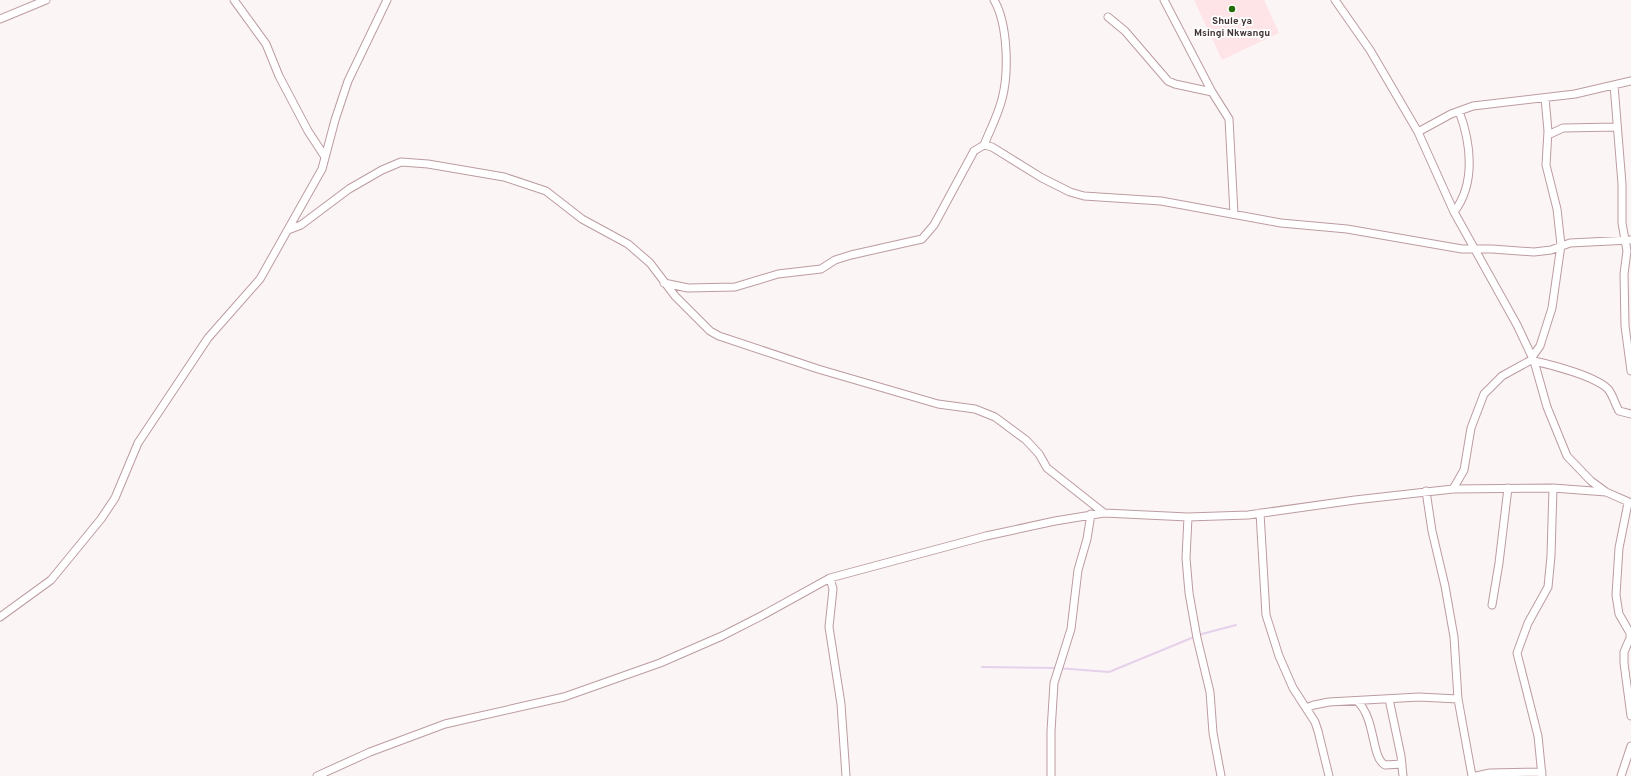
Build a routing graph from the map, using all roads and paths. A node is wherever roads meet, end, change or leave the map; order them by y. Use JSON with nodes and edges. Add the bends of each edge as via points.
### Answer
{"nodes":[{"id":1,"x":46,"y":0,"type":"edge"},
{"id":2,"x":234,"y":0,"type":"edge"},
{"id":3,"x":387,"y":0,"type":"edge"},
{"id":4,"x":994,"y":0,"type":"edge"},
{"id":5,"x":1164,"y":0,"type":"edge"},
{"id":6,"x":1335,"y":0,"type":"edge"},
{"id":7,"x":1108,"y":17,"type":"dead end"},
{"id":8,"x":0,"y":19,"type":"edge"},
{"id":9,"x":1631,"y":81,"type":"edge"},
{"id":10,"x":1614,"y":85,"type":"junction"},
{"id":11,"x":1212,"y":92,"type":"junction"},
{"id":12,"x":1545,"y":98,"type":"junction"},
{"id":13,"x":1459,"y":111,"type":"junction"},
{"id":14,"x":1617,"y":127,"type":"junction"},
{"id":15,"x":1418,"y":132,"type":"junction"},
{"id":16,"x":1548,"y":135,"type":"junction"},
{"id":17,"x":984,"y":145,"type":"junction"},
{"id":18,"x":325,"y":158,"type":"junction"},
{"id":19,"x":1454,"y":212,"type":"junction"},
{"id":20,"x":1234,"y":214,"type":"junction"},
{"id":21,"x":288,"y":230,"type":"junction"},
{"id":22,"x":1628,"y":240,"type":"edge"},
{"id":23,"x":1561,"y":245,"type":"junction"},
{"id":24,"x":1474,"y":249,"type":"junction"},
{"id":25,"x":664,"y":283,"type":"junction"},
{"id":26,"x":1533,"y":359,"type":"junction"},
{"id":27,"x":1631,"y":371,"type":"edge"},
{"id":28,"x":1631,"y":414,"type":"edge"},
{"id":29,"x":1508,"y":488,"type":"junction"},
{"id":30,"x":1553,"y":488,"type":"junction"},
{"id":31,"x":1453,"y":489,"type":"junction"},
{"id":32,"x":1426,"y":491,"type":"junction"},
{"id":33,"x":1606,"y":492,"type":"junction"},
{"id":34,"x":1630,"y":503,"type":"edge"},
{"id":35,"x":1104,"y":513,"type":"junction"},
{"id":36,"x":1260,"y":513,"type":"junction"},
{"id":37,"x":1091,"y":514,"type":"junction"},
{"id":38,"x":1188,"y":517,"type":"junction"},
{"id":39,"x":830,"y":578,"type":"junction"},
{"id":40,"x":1492,"y":605,"type":"dead end"},
{"id":41,"x":0,"y":617,"type":"edge"},
{"id":42,"x":1631,"y":638,"type":"edge"},
{"id":43,"x":1389,"y":699,"type":"junction"},
{"id":44,"x":1458,"y":699,"type":"junction"},
{"id":45,"x":1357,"y":701,"type":"junction"},
{"id":46,"x":1306,"y":708,"type":"junction"},
{"id":47,"x":1631,"y":716,"type":"edge"},
{"id":48,"x":1631,"y":746,"type":"edge"},
{"id":49,"x":1402,"y":764,"type":"junction"},
{"id":50,"x":1542,"y":774,"type":"edge"},
{"id":51,"x":317,"y":776,"type":"edge"},
{"id":52,"x":846,"y":776,"type":"edge"},
{"id":53,"x":1052,"y":776,"type":"edge"},
{"id":54,"x":1221,"y":776,"type":"edge"},
{"id":55,"x":1329,"y":776,"type":"edge"},
{"id":56,"x":1402,"y":776,"type":"edge"},
{"id":57,"x":1472,"y":776,"type":"edge"},
{"id":58,"x":1476,"y":776,"type":"edge"},
{"id":59,"x":1621,"y":776,"type":"edge"}],
"edges":[{"from":1,"to":8,"type":"street"},
{"from":2,"to":18,"type":"street","via":[[266,44],[279,76]]},
{"from":3,"to":18,"type":"street","via":[[348,81]]},
{"from":4,"to":17,"type":"street","via":[[1004,27],[1006,67],[1002,99]]},
{"from":5,"to":11,"type":"street"},
{"from":6,"to":15,"type":"street","via":[[1370,50]]},
{"from":7,"to":11,"type":"street","via":[[1130,36],[1168,81]]},
{"from":9,"to":10,"type":"street"},
{"from":10,"to":12,"type":"street","via":[[1583,93]]},
{"from":10,"to":14,"type":"street"},
{"from":11,"to":20,"type":"street","via":[[1229,119]]},
{"from":12,"to":13,"type":"street","via":[[1485,104]]},
{"from":12,"to":16,"type":"street"},
{"from":13,"to":15,"type":"street"},
{"from":13,"to":19,"type":"street","via":[[1467,136],[1468,174],[1466,189]]},
{"from":14,"to":16,"type":"street","via":[[1563,128]]},
{"from":14,"to":22,"type":"street","via":[[1622,184],[1622,224]]},
{"from":15,"to":19,"type":"street"},
{"from":16,"to":23,"type":"street","via":[[1546,165],[1557,209]]},
{"from":17,"to":20,"type":"street","via":[[992,147],[1042,178],[1084,196],[1161,201]]},
{"from":17,"to":25,"type":"street","via":[[974,151],[934,225],[922,239],[851,255],[835,260],[821,269],[778,274],[735,287],[688,288]]},
{"from":18,"to":21,"type":"street","via":[[322,169]]},
{"from":19,"to":24,"type":"street"},
{"from":20,"to":24,"type":"street","via":[[1281,223],[1347,229],[1453,249]]},
{"from":21,"to":25,"type":"street","via":[[301,225],[349,189],[391,166],[401,162],[428,164],[504,177],[546,191],[582,219],[628,244],[650,263]]},
{"from":21,"to":41,"type":"street","via":[[260,279],[208,338],[138,443],[115,498],[101,519],[51,580]]},
{"from":22,"to":23,"type":"street"},
{"from":22,"to":27,"type":"street","via":[[1624,274],[1625,326]]},
{"from":23,"to":24,"type":"street","via":[[1551,250],[1534,252]]},
{"from":23,"to":26,"type":"street","via":[[1552,308],[1540,346]]},
{"from":24,"to":26,"type":"street"},
{"from":25,"to":35,"type":"street","via":[[710,331],[719,336],[883,388],[938,404],[975,409],[996,417],[1026,440],[1047,468]]},
{"from":26,"to":28,"type":"street","via":[[1599,383],[1608,389],[1619,411]]},
{"from":26,"to":31,"type":"street","via":[[1502,376],[1484,394],[1471,428],[1464,470]]},
{"from":26,"to":33,"type":"street","via":[[1547,408],[1567,456],[1583,475]]},
{"from":29,"to":30,"type":"street"},
{"from":29,"to":31,"type":"street"},
{"from":29,"to":40,"type":"street"},
{"from":30,"to":33,"type":"street"},
{"from":30,"to":50,"type":"street","via":[[1548,587],[1528,623],[1517,652],[1537,730]]},
{"from":31,"to":32,"type":"street"},
{"from":32,"to":36,"type":"street"},
{"from":32,"to":44,"type":"street","via":[[1454,637]]},
{"from":33,"to":34,"type":"street"},
{"from":34,"to":42,"type":"street","via":[[1619,548],[1616,595],[1618,614]]},
{"from":35,"to":37,"type":"street"},
{"from":35,"to":38,"type":"street"},
{"from":36,"to":38,"type":"street"},
{"from":36,"to":46,"type":"street","via":[[1266,615],[1293,688]]},
{"from":37,"to":39,"type":"street","via":[[986,536]]},
{"from":37,"to":53,"type":"street","via":[[1078,570],[1071,629],[1054,683]]},
{"from":38,"to":54,"type":"street","via":[[1186,558],[1194,626],[1210,692],[1213,733]]},
{"from":39,"to":51,"type":"street","via":[[756,618],[660,663],[564,697],[446,724],[370,752]]},
{"from":39,"to":52,"type":"street","via":[[833,589],[829,627],[841,704]]},
{"from":42,"to":47,"type":"street","via":[[1626,647],[1624,663]]},
{"from":43,"to":44,"type":"street"},
{"from":43,"to":45,"type":"street"},
{"from":43,"to":49,"type":"street"},
{"from":44,"to":57,"type":"street"},
{"from":45,"to":46,"type":"street","via":[[1322,703]]},
{"from":45,"to":49,"type":"street","via":[[1369,717],[1380,762],[1385,765]]},
{"from":46,"to":55,"type":"street","via":[[1318,731]]},
{"from":48,"to":59,"type":"street"},
{"from":49,"to":56,"type":"street"},
{"from":50,"to":58,"type":"street","via":[[1490,773]]}]}
